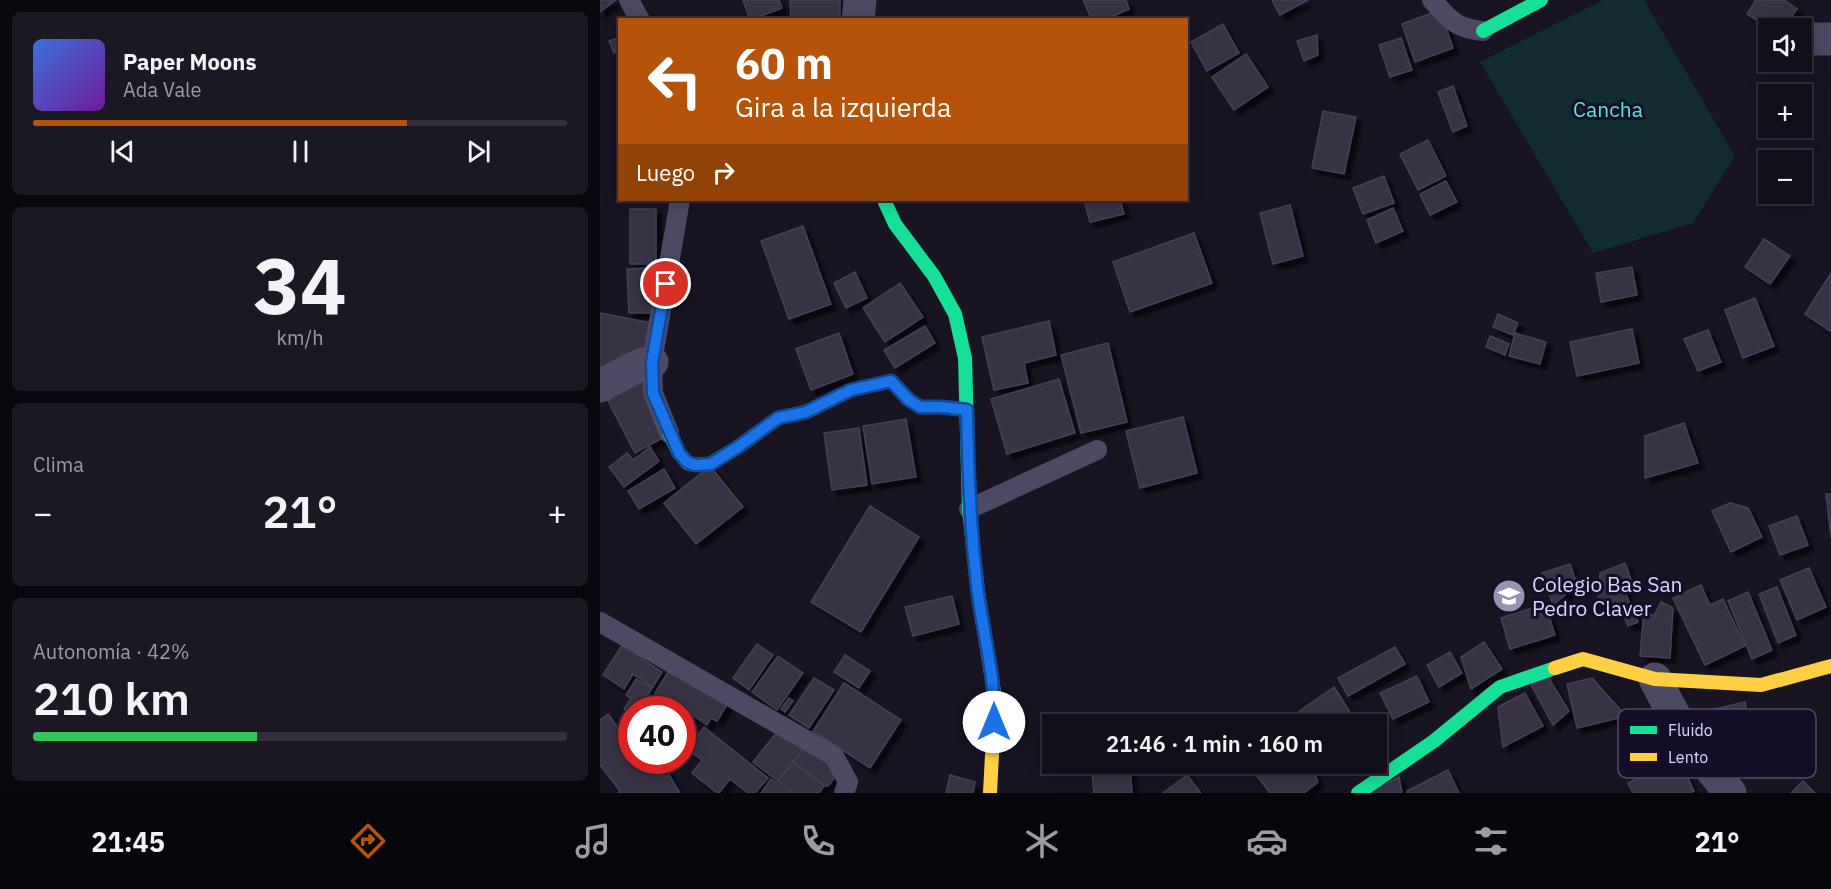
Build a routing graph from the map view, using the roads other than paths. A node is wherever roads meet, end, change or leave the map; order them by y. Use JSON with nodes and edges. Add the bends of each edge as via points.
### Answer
{"nodes":[{"id":1,"x":629,"y":0,"type":"edge"},
{"id":2,"x":861,"y":0,"type":"edge"},
{"id":3,"x":1432,"y":0,"type":"edge"},
{"id":4,"x":1541,"y":0,"type":"edge"},
{"id":5,"x":1520,"y":7,"type":"edge"},
{"id":6,"x":639,"y":18,"type":"edge"},
{"id":7,"x":858,"y":18,"type":"edge"},
{"id":8,"x":1483,"y":31,"type":"joint"},
{"id":9,"x":1812,"y":39,"type":"edge"},
{"id":10,"x":1831,"y":39,"type":"edge"},
{"id":11,"x":680,"y":201,"type":"edge"},
{"id":12,"x":884,"y":201,"type":"edge"},
{"id":13,"x":652,"y":362,"type":"junction"},
{"id":14,"x":600,"y":386,"type":"edge"},
{"id":15,"x":967,"y":410,"type":"junction"},
{"id":16,"x":669,"y":433,"type":"joint"},
{"id":17,"x":1097,"y":450,"type":"dead end"},
{"id":18,"x":969,"y":508,"type":"junction"},
{"id":19,"x":600,"y":622,"type":"edge"},
{"id":20,"x":1831,"y":666,"type":"edge"},
{"id":21,"x":1654,"y":679,"type":"junction"},
{"id":22,"x":1670,"y":709,"type":"edge"},
{"id":23,"x":1718,"y":778,"type":"edge"},
{"id":24,"x":844,"y":793,"type":"edge"},
{"id":25,"x":990,"y":793,"type":"edge"},
{"id":26,"x":1358,"y":793,"type":"edge"},
{"id":27,"x":1730,"y":793,"type":"edge"}],
"edges":[{"from":1,"to":6,"type":"lane"},
{"from":2,"to":7,"type":"street"},
{"from":3,"to":8,"type":"lane","via":[[1451,21],[1466,29]]},
{"from":4,"to":5,"type":"street"},
{"from":5,"to":8,"type":"street"},
{"from":9,"to":10,"type":"street"},
{"from":11,"to":13,"type":"lane"},
{"from":12,"to":15,"type":"street","via":[[895,224],[934,276],[955,314],[965,358]]},
{"from":13,"to":14,"type":"street"},
{"from":13,"to":16,"type":"lane","via":[[653,393]]},
{"from":15,"to":16,"type":"street","via":[[920,407],[891,381],[851,390],[806,412],[778,418],[711,464],[687,462]]},
{"from":15,"to":18,"type":"street"},
{"from":17,"to":18,"type":"lane"},
{"from":18,"to":25,"type":"street","via":[[995,698]]},
{"from":19,"to":24,"type":"lane","via":[[834,756],[848,782]]},
{"from":20,"to":21,"type":"street","via":[[1761,685]]},
{"from":21,"to":22,"type":"street"},
{"from":21,"to":26,"type":"street","via":[[1583,659],[1500,687],[1434,741]]},
{"from":23,"to":27,"type":"street"}]}
